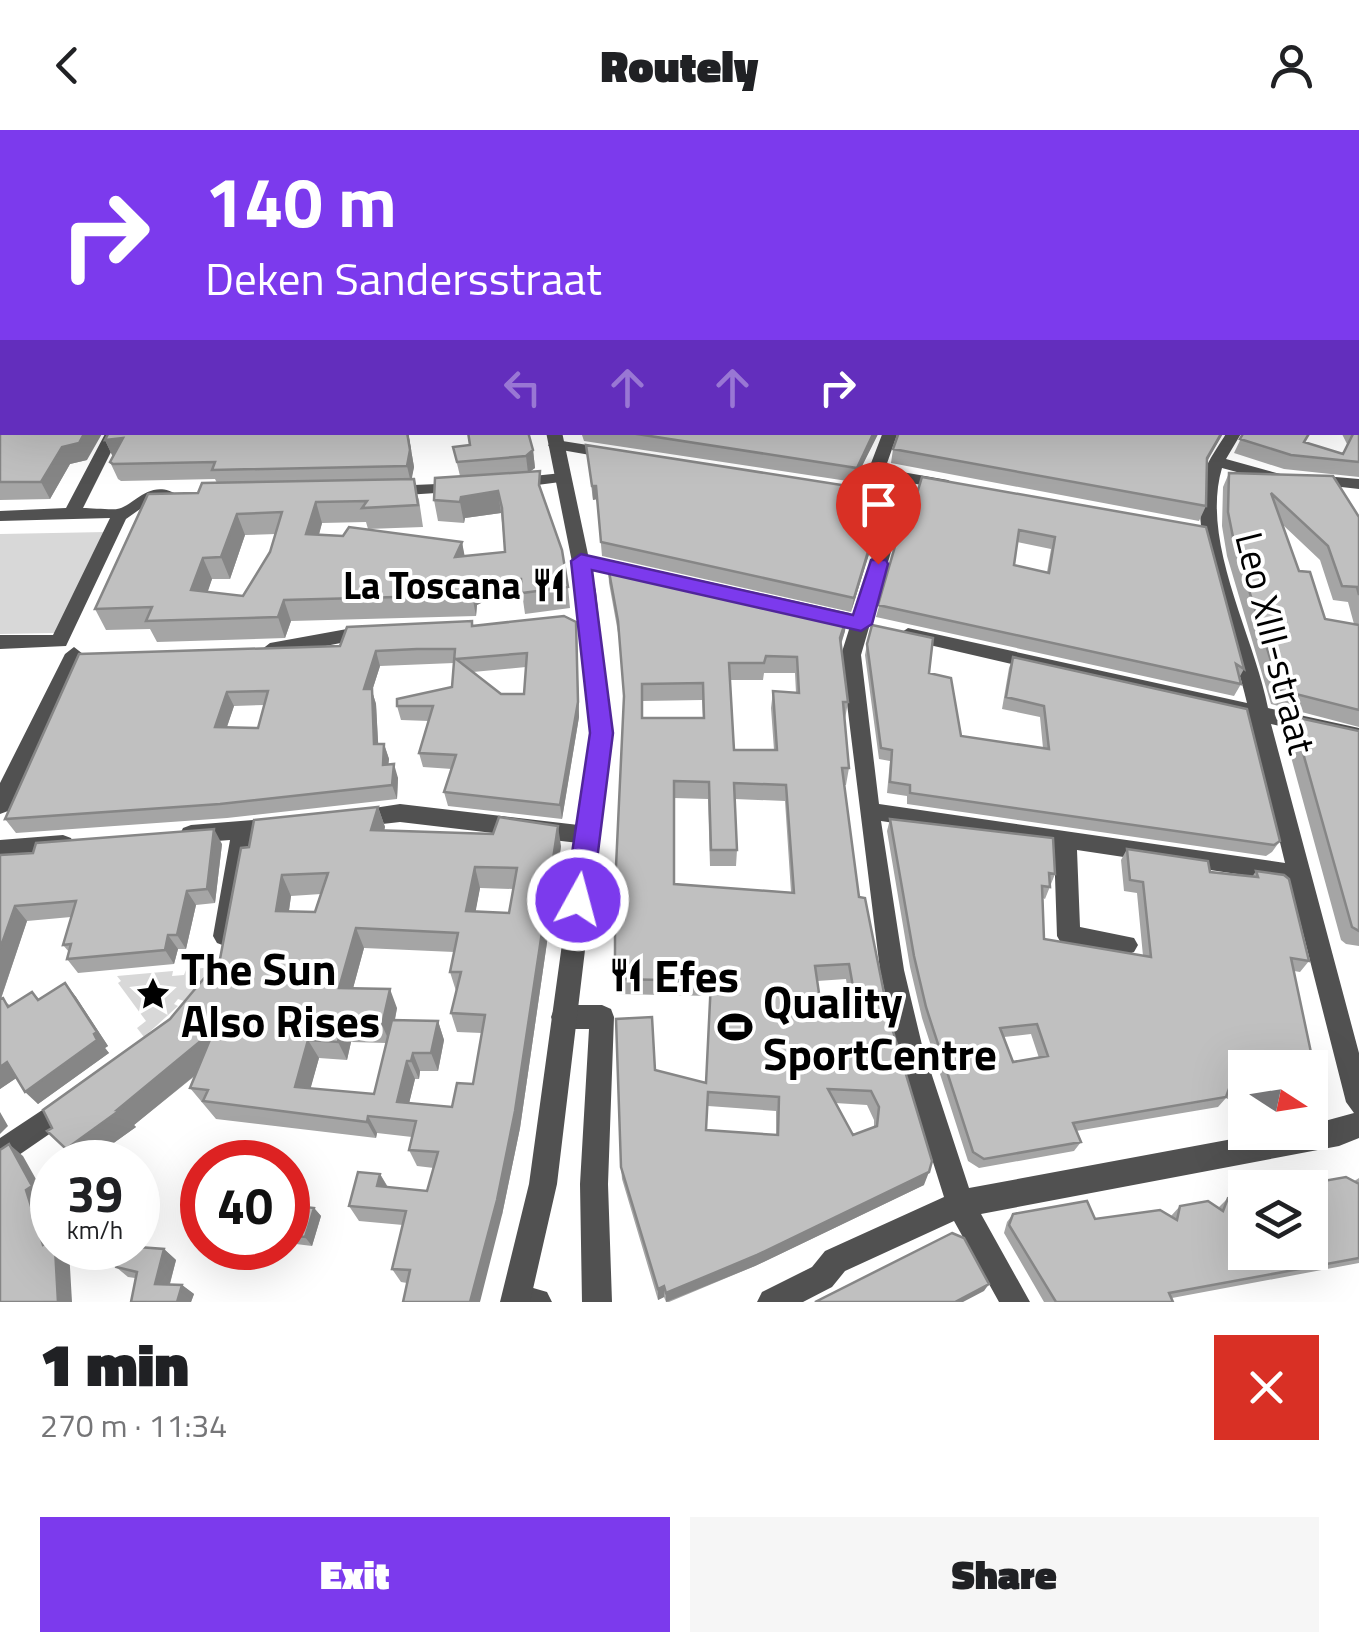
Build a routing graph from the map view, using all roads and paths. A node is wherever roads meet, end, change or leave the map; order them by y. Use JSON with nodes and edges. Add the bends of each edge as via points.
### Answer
{"nodes":[{"id":1,"x":112,"y":435,"type":"edge"},
{"id":2,"x":890,"y":435,"type":"edge"},
{"id":3,"x":1233,"y":435,"type":"edge"},
{"id":4,"x":555,"y":439,"type":"edge"},
{"id":5,"x":629,"y":456,"type":"edge"},
{"id":6,"x":1218,"y":462,"type":"junction"},
{"id":7,"x":876,"y":472,"type":"junction"},
{"id":8,"x":562,"y":478,"type":"junction"},
{"id":9,"x":1359,"y":484,"type":"edge"},
{"id":10,"x":958,"y":487,"type":"edge"},
{"id":11,"x":902,"y":488,"type":"junction"},
{"id":12,"x":374,"y":492,"type":"edge"},
{"id":13,"x":184,"y":496,"type":"edge"},
{"id":14,"x":71,"y":514,"type":"junction"},
{"id":15,"x":0,"y":516,"type":"edge"},
{"id":16,"x":120,"y":516,"type":"junction"},
{"id":17,"x":581,"y":561,"type":"junction"},
{"id":18,"x":656,"y":578,"type":"edge"},
{"id":19,"x":852,"y":622,"type":"junction"},
{"id":20,"x":391,"y":630,"type":"edge"},
{"id":21,"x":0,"y":642,"type":"edge"},
{"id":22,"x":75,"y":649,"type":"junction"},
{"id":23,"x":248,"y":650,"type":"edge"},
{"id":24,"x":1260,"y":712,"type":"junction"},
{"id":25,"x":1359,"y":736,"type":"edge"},
{"id":26,"x":0,"y":805,"type":"edge"},
{"id":27,"x":869,"y":811,"type":"junction"},
{"id":28,"x":341,"y":819,"type":"edge"},
{"id":29,"x":302,"y":824,"type":"edge"},
{"id":30,"x":243,"y":830,"type":"junction"},
{"id":31,"x":587,"y":834,"type":"junction"},
{"id":32,"x":168,"y":836,"type":"edge"},
{"id":33,"x":1064,"y":840,"type":"junction"},
{"id":34,"x":93,"y":842,"type":"edge"},
{"id":35,"x":0,"y":849,"type":"edge"},
{"id":36,"x":1298,"y":874,"type":"junction"},
{"id":37,"x":1126,"y":945,"type":"dead end"},
{"id":38,"x":220,"y":968,"type":"edge"},
{"id":39,"x":563,"y":1016,"type":"junction"},
{"id":40,"x":86,"y":1093,"type":"edge"},
{"id":41,"x":1359,"y":1102,"type":"edge"},
{"id":42,"x":1359,"y":1124,"type":"edge"},
{"id":43,"x":0,"y":1154,"type":"edge"},
{"id":44,"x":960,"y":1204,"type":"junction"},
{"id":45,"x":523,"y":1301,"type":"edge"},
{"id":46,"x":597,"y":1302,"type":"edge"},
{"id":47,"x":772,"y":1302,"type":"edge"},
{"id":48,"x":1016,"y":1302,"type":"edge"}],
"edges":[{"from":1,"to":14,"type":"street"},
{"from":2,"to":7,"type":"street"},
{"from":3,"to":6,"type":"street","name":"Leo XIII-straat"},
{"from":4,"to":5,"type":"street"},
{"from":4,"to":8,"type":"street"},
{"from":6,"to":9,"type":"street","via":[[1267,477]]},
{"from":6,"to":24,"type":"street","name":"Leo XIII-straat","via":[[1202,531]]},
{"from":7,"to":11,"type":"street"},
{"from":7,"to":11,"type":"street","via":[[862,491]]},
{"from":8,"to":12,"type":"street"},
{"from":8,"to":17,"type":"street"},
{"from":10,"to":11,"type":"street"},
{"from":11,"to":19,"type":"street"},
{"from":13,"to":16,"type":"street","via":[[146,497]]},
{"from":14,"to":15,"type":"street"},
{"from":14,"to":16,"type":"street"},
{"from":16,"to":22,"type":"street"},
{"from":17,"to":18,"type":"street"},
{"from":17,"to":31,"type":"street","via":[[601,733]]},
{"from":19,"to":24,"type":"street"},
{"from":19,"to":27,"type":"street","via":[[850,656]]},
{"from":20,"to":23,"type":"street","via":[[351,632],[286,650]]},
{"from":21,"to":22,"type":"street"},
{"from":22,"to":26,"type":"street"},
{"from":24,"to":25,"type":"street"},
{"from":24,"to":36,"type":"street","name":"Leo XIII-straat"},
{"from":27,"to":33,"type":"street"},
{"from":27,"to":44,"type":"street","via":[[909,1045]]},
{"from":28,"to":31,"type":"street","via":[[400,813]]},
{"from":29,"to":30,"type":"street"},
{"from":30,"to":32,"type":"street"},
{"from":30,"to":38,"type":"street"},
{"from":31,"to":39,"type":"street"},
{"from":33,"to":36,"type":"street"},
{"from":33,"to":37,"type":"street","via":[[1069,936]]},
{"from":34,"to":35,"type":"street"},
{"from":36,"to":41,"type":"street"},
{"from":39,"to":45,"type":"street"},
{"from":39,"to":46,"type":"street","via":[[602,1017],[594,1184]]},
{"from":40,"to":43,"type":"street"},
{"from":42,"to":44,"type":"street"},
{"from":44,"to":47,"type":"street","via":[[835,1261],[822,1277]]},
{"from":44,"to":48,"type":"street"}]}
